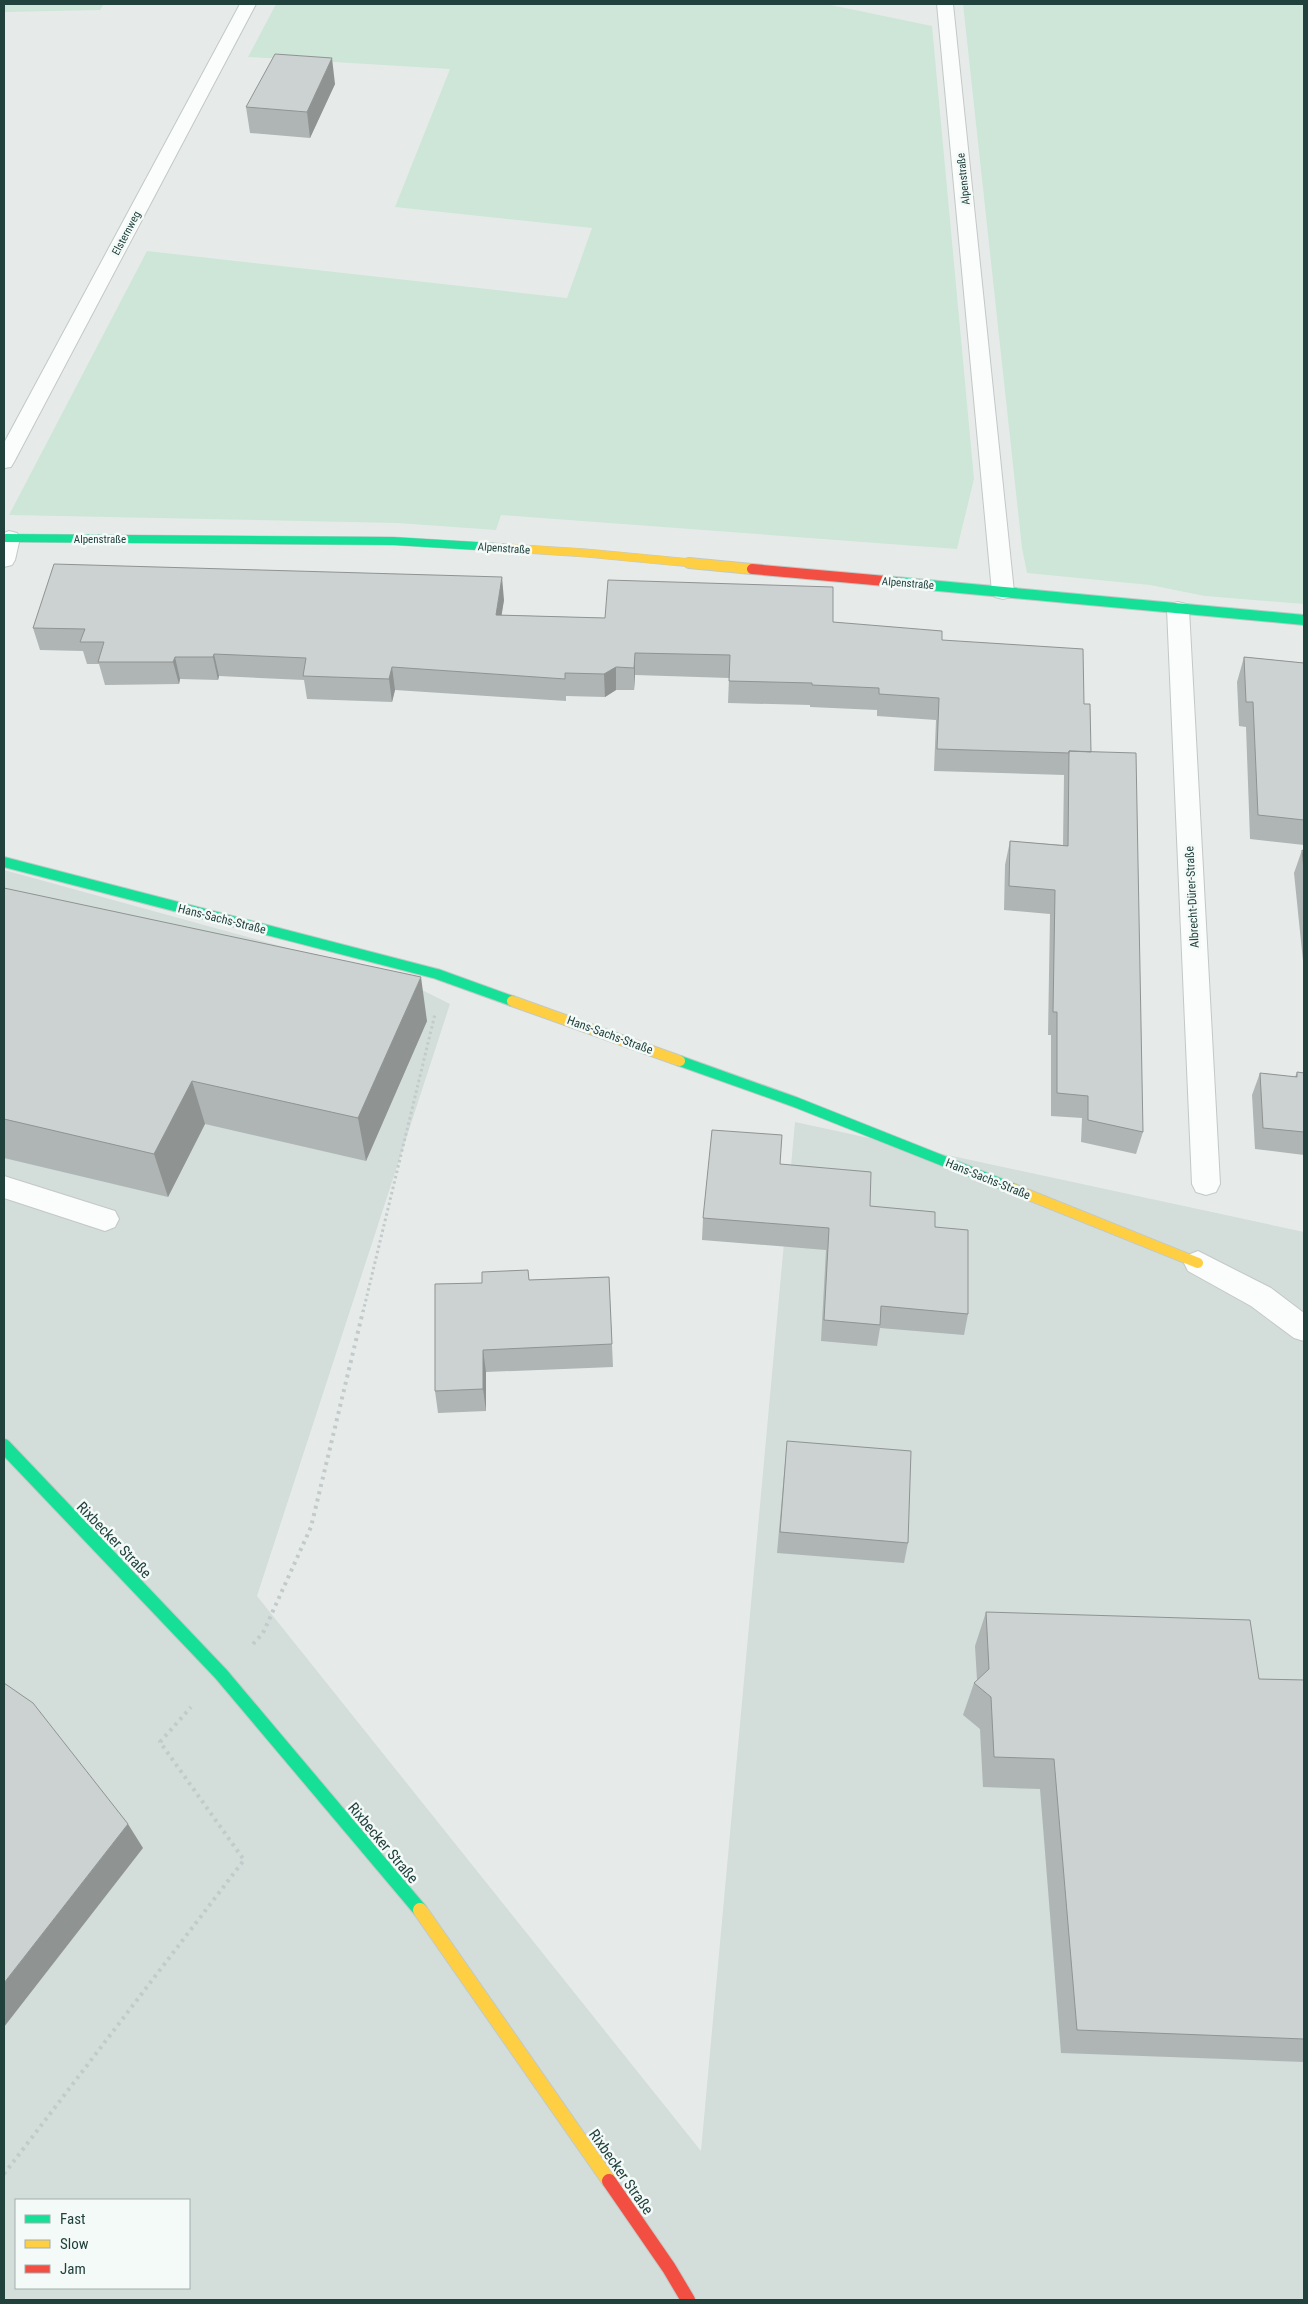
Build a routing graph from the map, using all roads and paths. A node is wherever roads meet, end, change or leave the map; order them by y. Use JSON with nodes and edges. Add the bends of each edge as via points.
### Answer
{"nodes":[{"id":1,"x":248,"y":4,"type":"edge"},
{"id":2,"x":945,"y":4,"type":"edge"},
{"id":3,"x":4,"y":462,"type":"edge"},
{"id":4,"x":6,"y":538,"type":"edge"},
{"id":5,"x":4,"y":560,"type":"edge"},
{"id":6,"x":1003,"y":592,"type":"junction"},
{"id":7,"x":1178,"y":609,"type":"junction"},
{"id":8,"x":1304,"y":620,"type":"edge"},
{"id":9,"x":4,"y":862,"type":"edge"},
{"id":10,"x":437,"y":974,"type":"junction"},
{"id":11,"x":1206,"y":1184,"type":"dead end"},
{"id":12,"x":4,"y":1187,"type":"edge"},
{"id":13,"x":105,"y":1219,"type":"dead end"},
{"id":14,"x":1198,"y":1263,"type":"joint"},
{"id":15,"x":1304,"y":1329,"type":"edge"},
{"id":16,"x":4,"y":1446,"type":"edge"},
{"id":17,"x":221,"y":1674,"type":"junction"},
{"id":18,"x":4,"y":2174,"type":"edge"},
{"id":19,"x":688,"y":2300,"type":"edge"}],
"edges":[{"from":1,"to":3,"type":"street","name":"Elsternweg"},
{"from":2,"to":6,"type":"street","name":"Alpenstraße"},
{"from":4,"to":5,"type":"street"},
{"from":4,"to":6,"type":"street","name":"Alpenstraße","via":[[393,541],[586,553]]},
{"from":6,"to":7,"type":"street","name":"Alpenstraße"},
{"from":7,"to":8,"type":"street","name":"Alpenstraße"},
{"from":7,"to":11,"type":"street","name":"Albrecht-Dürer-Straße"},
{"from":9,"to":10,"type":"street","name":"Hans-Sachs-Straße"},
{"from":10,"to":14,"type":"street","name":"Hans-Sachs-Straße","via":[[795,1102]]},
{"from":10,"to":17,"type":"path","via":[[434,1016],[311,1527],[264,1633]]},
{"from":12,"to":13,"type":"street"},
{"from":14,"to":15,"type":"street","via":[[1261,1297]]},
{"from":16,"to":17,"type":"street","name":"Rixbecker Straße"},
{"from":17,"to":18,"type":"path","via":[[160,1742],[244,1860]]},
{"from":17,"to":19,"type":"street","name":"Rixbecker Straße","via":[[423,1913]]}]}
